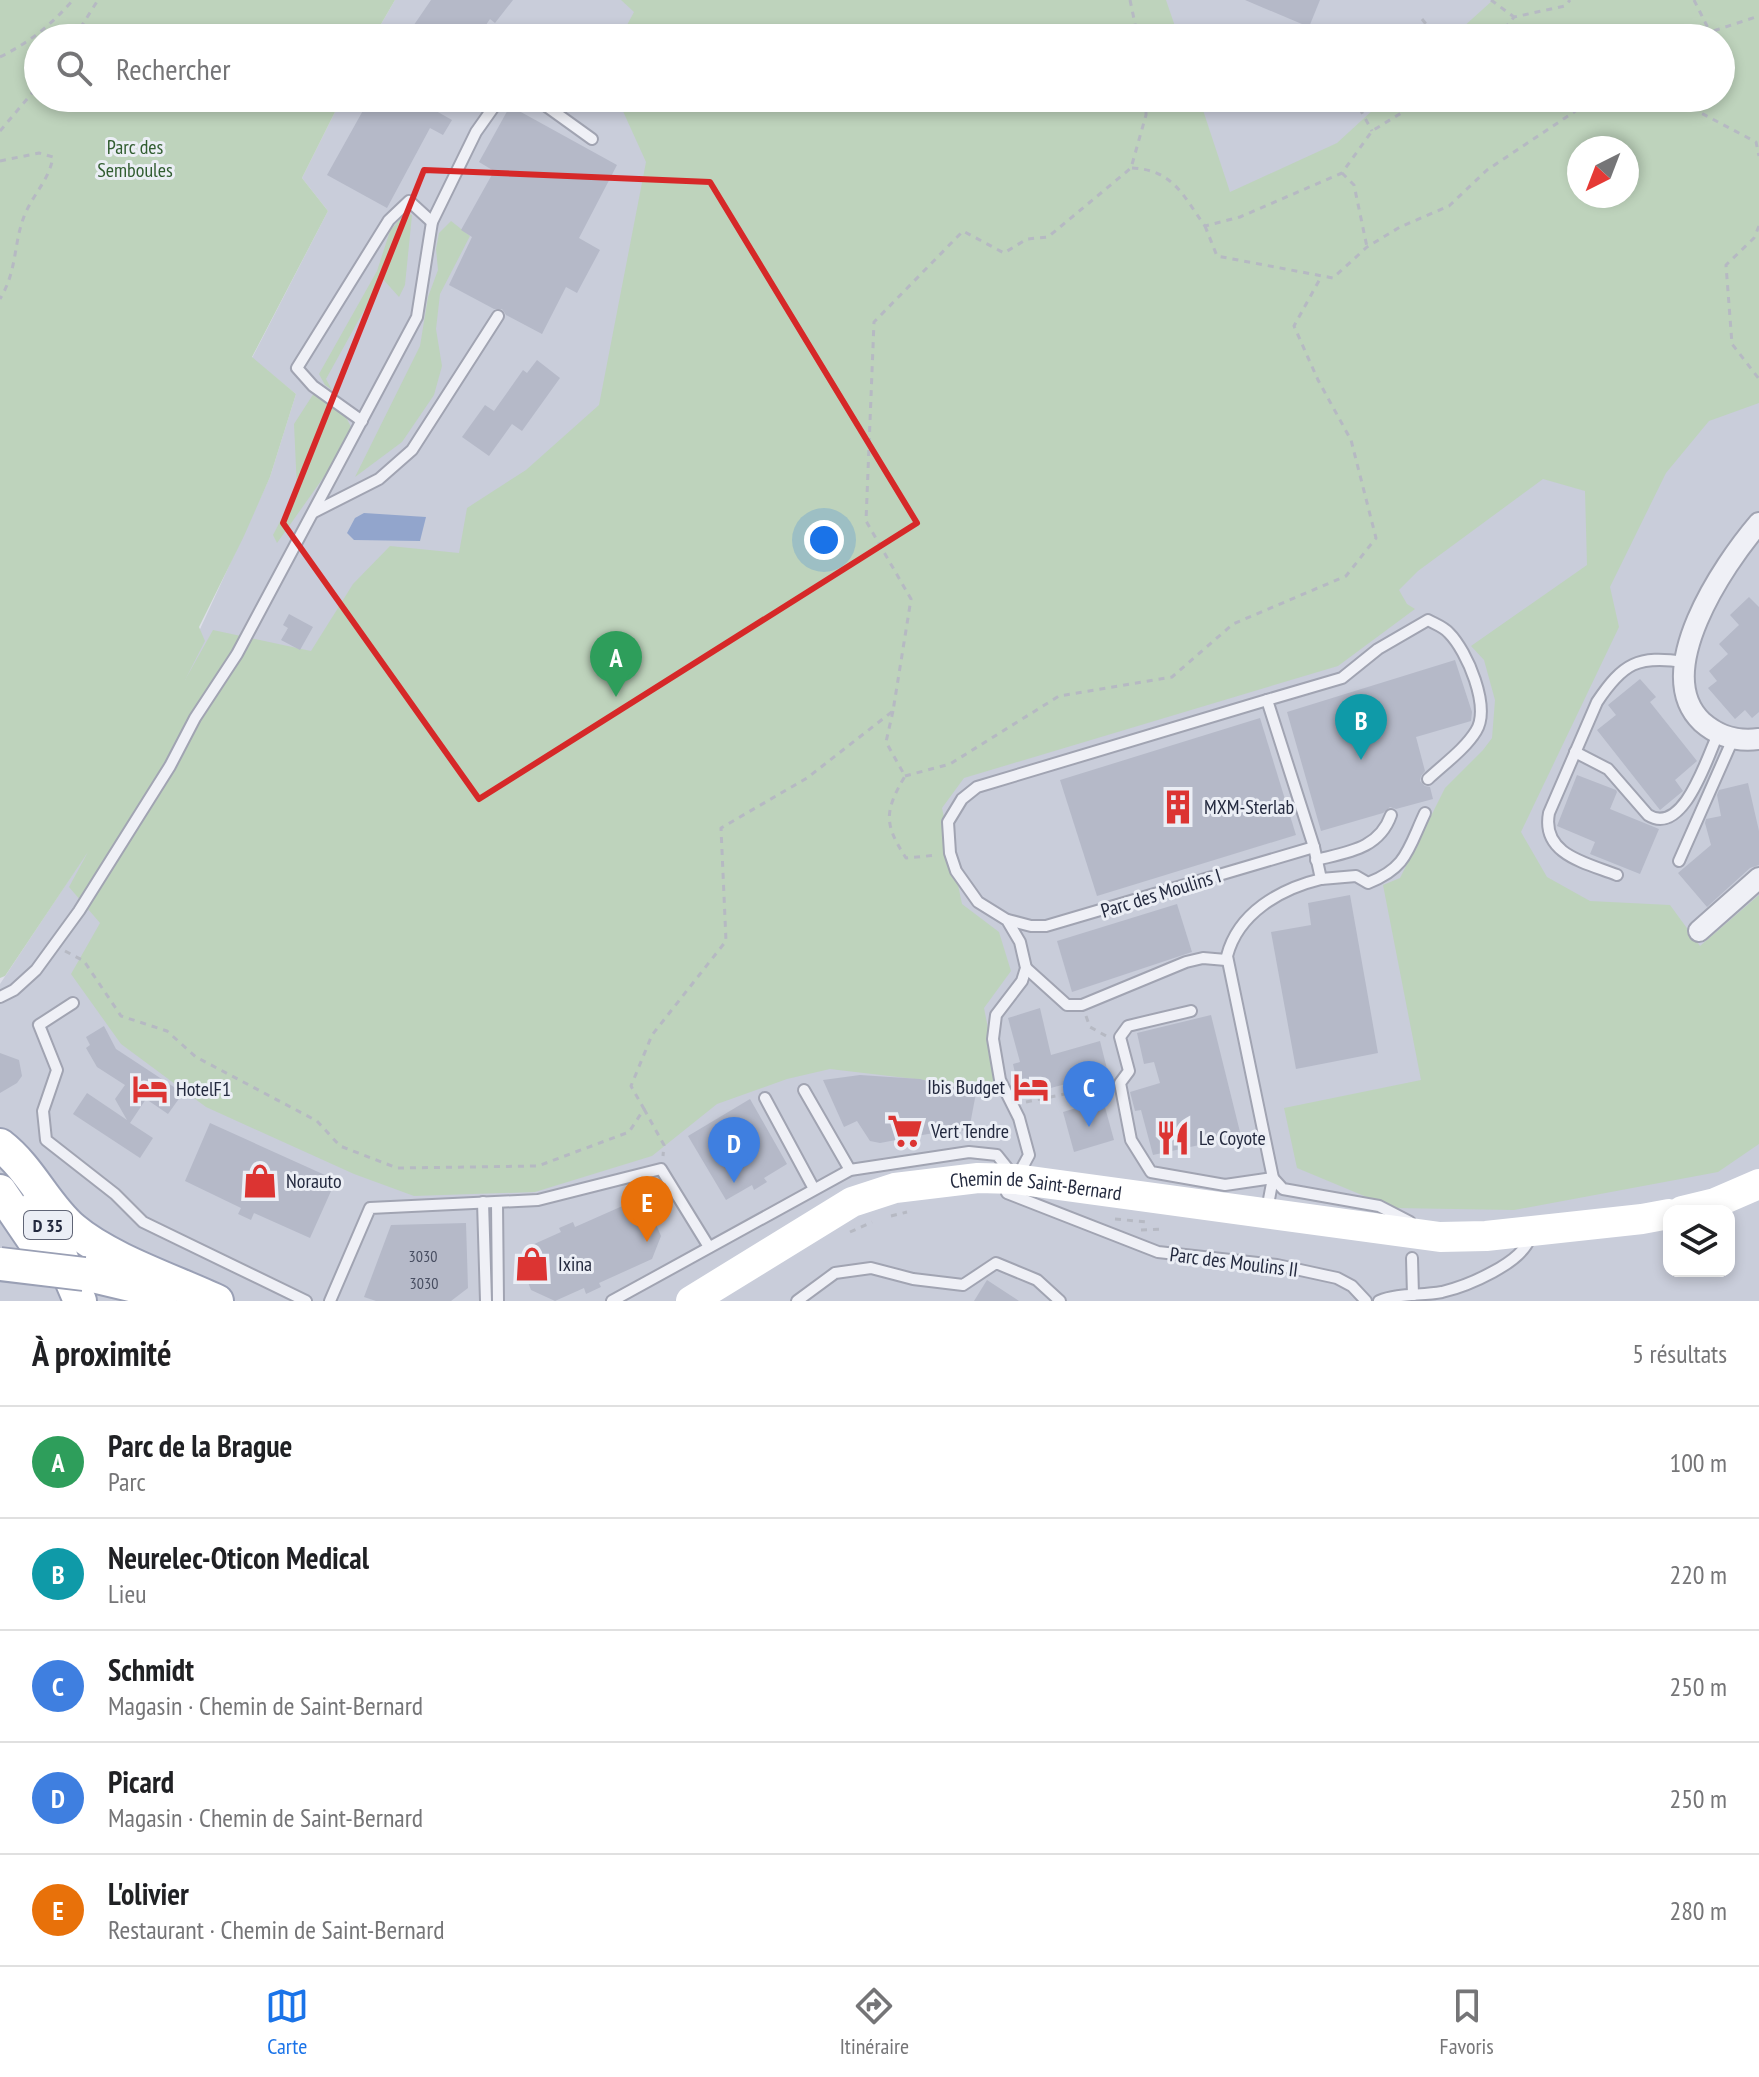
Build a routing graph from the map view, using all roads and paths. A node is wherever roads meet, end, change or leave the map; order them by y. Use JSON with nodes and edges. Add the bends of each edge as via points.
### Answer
{"nodes":[{"id":1,"x":73,"y":0,"type":"edge"},
{"id":2,"x":98,"y":0,"type":"edge"},
{"id":3,"x":1130,"y":0,"type":"edge"},
{"id":4,"x":1491,"y":0,"type":"edge"},
{"id":5,"x":1570,"y":0,"type":"edge"},
{"id":6,"x":1694,"y":0,"type":"edge"},
{"id":7,"x":1759,"y":16,"type":"edge"},
{"id":8,"x":1514,"y":17,"type":"junction"},
{"id":9,"x":1422,"y":19,"type":"dead end"},
{"id":10,"x":49,"y":24,"type":"edge"},
{"id":11,"x":83,"y":24,"type":"edge"},
{"id":12,"x":1135,"y":24,"type":"edge"},
{"id":13,"x":1426,"y":24,"type":"edge"},
{"id":14,"x":1508,"y":24,"type":"edge"},
{"id":15,"x":1706,"y":24,"type":"edge"},
{"id":16,"x":1734,"y":24,"type":"edge"},
{"id":17,"x":24,"y":43,"type":"edge"},
{"id":18,"x":0,"y":57,"type":"edge"},
{"id":19,"x":24,"y":103,"type":"edge"},
{"id":20,"x":490,"y":112,"type":"edge"},
{"id":21,"x":554,"y":112,"type":"edge"},
{"id":22,"x":1146,"y":112,"type":"edge"},
{"id":23,"x":1362,"y":112,"type":"edge"},
{"id":24,"x":1403,"y":112,"type":"edge"},
{"id":25,"x":1574,"y":112,"type":"edge"},
{"id":26,"x":1700,"y":112,"type":"edge"},
{"id":27,"x":0,"y":131,"type":"edge"},
{"id":28,"x":1372,"y":131,"type":"junction"},
{"id":29,"x":592,"y":139,"type":"dead end"},
{"id":30,"x":1759,"y":156,"type":"edge"},
{"id":31,"x":0,"y":161,"type":"edge"},
{"id":32,"x":1131,"y":168,"type":"junction"},
{"id":33,"x":1342,"y":173,"type":"junction"},
{"id":34,"x":432,"y":222,"type":"junction"},
{"id":35,"x":1205,"y":226,"type":"junction"},
{"id":36,"x":1759,"y":226,"type":"edge"},
{"id":37,"x":1367,"y":247,"type":"junction"},
{"id":38,"x":1321,"y":277,"type":"junction"},
{"id":39,"x":0,"y":299,"type":"edge"},
{"id":40,"x":498,"y":316,"type":"dead end"},
{"id":41,"x":1759,"y":379,"type":"edge"},
{"id":42,"x":362,"y":421,"type":"junction"},
{"id":43,"x":312,"y":513,"type":"junction"},
{"id":44,"x":1759,"y":523,"type":"edge"},
{"id":45,"x":1684,"y":662,"type":"junction"},
{"id":46,"x":1267,"y":700,"type":"junction"},
{"id":47,"x":893,"y":711,"type":"junction"},
{"id":48,"x":1726,"y":737,"type":"junction"},
{"id":49,"x":1759,"y":739,"type":"edge"},
{"id":50,"x":1575,"y":752,"type":"junction"},
{"id":51,"x":905,"y":776,"type":"junction"},
{"id":52,"x":1428,"y":779,"type":"dead end"},
{"id":53,"x":1425,"y":813,"type":"dead end"},
{"id":54,"x":1391,"y":815,"type":"dead end"},
{"id":55,"x":1314,"y":847,"type":"junction"},
{"id":56,"x":950,"y":853,"type":"junction"},
{"id":57,"x":1316,"y":860,"type":"junction"},
{"id":58,"x":1679,"y":861,"type":"dead end"},
{"id":59,"x":1617,"y":875,"type":"dead end"},
{"id":60,"x":1759,"y":878,"type":"edge"},
{"id":61,"x":1321,"y":879,"type":"junction"},
{"id":62,"x":1007,"y":920,"type":"junction"},
{"id":63,"x":1699,"y":931,"type":"dead end"},
{"id":64,"x":55,"y":946,"type":"junction"},
{"id":65,"x":1226,"y":960,"type":"junction"},
{"id":66,"x":1026,"y":968,"type":"junction"},
{"id":67,"x":0,"y":997,"type":"edge"},
{"id":68,"x":73,"y":1003,"type":"dead end"},
{"id":69,"x":1082,"y":1005,"type":"junction"},
{"id":70,"x":1191,"y":1011,"type":"dead end"},
{"id":71,"x":1120,"y":1037,"type":"junction"},
{"id":72,"x":1098,"y":1087,"type":"dead end"},
{"id":73,"x":804,"y":1090,"type":"dead end"},
{"id":74,"x":765,"y":1098,"type":"dead end"},
{"id":75,"x":1011,"y":1105,"type":"junction"},
{"id":76,"x":644,"y":1109,"type":"junction"},
{"id":77,"x":0,"y":1145,"type":"edge"},
{"id":78,"x":0,"y":1159,"type":"edge"},
{"id":79,"x":661,"y":1169,"type":"junction"},
{"id":80,"x":850,"y":1170,"type":"junction"},
{"id":81,"x":1273,"y":1178,"type":"junction"},
{"id":82,"x":1759,"y":1184,"type":"edge"},
{"id":83,"x":1012,"y":1186,"type":"junction"},
{"id":84,"x":814,"y":1189,"type":"junction"},
{"id":85,"x":0,"y":1191,"type":"edge"},
{"id":86,"x":483,"y":1202,"type":"junction"},
{"id":87,"x":497,"y":1203,"type":"junction"},
{"id":88,"x":1707,"y":1205,"type":"edge"},
{"id":89,"x":912,"y":1210,"type":"dead end"},
{"id":90,"x":1663,"y":1215,"type":"edge"},
{"id":91,"x":887,"y":1217,"type":"dead end"},
{"id":92,"x":1109,"y":1218,"type":"dead end"},
{"id":93,"x":1257,"y":1219,"type":"junction"},
{"id":94,"x":875,"y":1220,"type":"dead end"},
{"id":95,"x":1148,"y":1222,"type":"dead end"},
{"id":96,"x":1153,"y":1229,"type":"dead end"},
{"id":97,"x":1163,"y":1229,"type":"dead end"},
{"id":98,"x":1530,"y":1231,"type":"junction"},
{"id":99,"x":840,"y":1237,"type":"dead end"},
{"id":100,"x":1440,"y":1237,"type":"junction"},
{"id":101,"x":1411,"y":1246,"type":"junction"},
{"id":102,"x":709,"y":1247,"type":"junction"},
{"id":103,"x":0,"y":1264,"type":"edge"},
{"id":104,"x":82,"y":1288,"type":"edge"},
{"id":105,"x":1413,"y":1295,"type":"junction"},
{"id":106,"x":56,"y":1301,"type":"edge"},
{"id":107,"x":171,"y":1301,"type":"edge"},
{"id":108,"x":217,"y":1301,"type":"edge"},
{"id":109,"x":306,"y":1301,"type":"edge"},
{"id":110,"x":330,"y":1301,"type":"edge"},
{"id":111,"x":486,"y":1301,"type":"edge"},
{"id":112,"x":498,"y":1301,"type":"edge"},
{"id":113,"x":612,"y":1301,"type":"edge"},
{"id":114,"x":691,"y":1301,"type":"edge"},
{"id":115,"x":718,"y":1301,"type":"edge"},
{"id":116,"x":797,"y":1301,"type":"edge"},
{"id":117,"x":1060,"y":1301,"type":"edge"},
{"id":118,"x":1366,"y":1301,"type":"edge"},
{"id":119,"x":1379,"y":1301,"type":"edge"}],
"edges":[{"from":1,"to":10,"type":"path"},
{"from":2,"to":11,"type":"path"},
{"from":3,"to":12,"type":"path"},
{"from":4,"to":8,"type":"path"},
{"from":5,"to":8,"type":"path","via":[[1565,6]]},
{"from":6,"to":15,"type":"path"},
{"from":7,"to":16,"type":"path"},
{"from":8,"to":14,"type":"path"},
{"from":9,"to":13,"type":"path"},
{"from":17,"to":18,"type":"path"},
{"from":19,"to":27,"type":"path"},
{"from":20,"to":34,"type":"lane"},
{"from":21,"to":29,"type":"lane"},
{"from":22,"to":32,"type":"path"},
{"from":23,"to":28,"type":"path"},
{"from":24,"to":28,"type":"path"},
{"from":25,"to":37,"type":"path","via":[[1487,170],[1449,206]]},
{"from":26,"to":30,"type":"path","via":[[1756,142]]},
{"from":28,"to":33,"type":"path"},
{"from":31,"to":39,"type":"path","via":[[39,153],[53,157],[50,173],[25,215],[11,281]]},
{"from":32,"to":35,"type":"path","via":[[1151,169],[1178,187]]},
{"from":32,"to":47,"type":"path","via":[[1048,237],[1027,239],[1004,253],[963,231],[874,322],[866,521],[911,599]]},
{"from":33,"to":35,"type":"path","via":[[1240,217]]},
{"from":33,"to":37,"type":"path","via":[[1354,185]]},
{"from":34,"to":42,"type":"lane","via":[[417,317]]},
{"from":34,"to":42,"type":"lane","via":[[409,201],[389,220],[297,368]]},
{"from":35,"to":38,"type":"path","via":[[1217,256]]},
{"from":36,"to":41,"type":"path","via":[[1726,265],[1732,344]]},
{"from":37,"to":38,"type":"path","via":[[1333,278]]},
{"from":38,"to":51,"type":"path","via":[[1294,326],[1351,440],[1376,538],[1346,576],[1233,624],[1172,677],[1059,696],[950,764]]},
{"from":40,"to":43,"type":"lane","via":[[412,450],[379,479]]},
{"from":42,"to":43,"type":"lane"},
{"from":43,"to":64,"type":"lane","via":[[237,654]]},
{"from":44,"to":45,"type":"street","via":[[1713,590]]},
{"from":45,"to":48,"type":"street","via":[[1687,699],[1698,717]]},
{"from":45,"to":50,"type":"lane","via":[[1642,660],[1618,675],[1597,702]]},
{"from":46,"to":52,"type":"lane","via":[[1342,678],[1428,620],[1447,630],[1472,668],[1479,725]]},
{"from":46,"to":55,"type":"lane"},
{"from":46,"to":56,"type":"lane","via":[[977,787],[948,822]]},
{"from":47,"to":51,"type":"path","via":[[886,742]]},
{"from":47,"to":76,"type":"path","via":[[807,778],[721,828],[726,941],[652,1035],[631,1086]]},
{"from":48,"to":49,"type":"street"},
{"from":48,"to":50,"type":"lane","via":[[1682,807],[1665,820],[1648,815],[1608,769]]},
{"from":48,"to":58,"type":"lane"},
{"from":50,"to":59,"type":"lane","via":[[1549,813],[1548,832],[1567,856]]},
{"from":51,"to":56,"type":"path","via":[[888,810],[892,837],[906,858]]},
{"from":53,"to":61,"type":"lane","via":[[1400,865],[1388,875],[1368,883],[1356,876]]},
{"from":54,"to":57,"type":"lane","via":[[1387,827],[1366,846]]},
{"from":55,"to":57,"type":"lane"},
{"from":55,"to":62,"type":"lane","name":"Parc des Moulins I","via":[[1046,926]]},
{"from":56,"to":62,"type":"lane","via":[[978,902]]},
{"from":57,"to":61,"type":"lane"},
{"from":60,"to":63,"type":"street"},
{"from":61,"to":65,"type":"lane","via":[[1280,894],[1245,920]]},
{"from":62,"to":66,"type":"lane"},
{"from":64,"to":67,"type":"lane","via":[[24,982]]},
{"from":64,"to":76,"type":"path","via":[[84,961],[121,1016],[167,1031],[196,1057],[317,1121],[340,1146],[397,1168],[538,1166],[629,1132]]},
{"from":65,"to":69,"type":"lane","via":[[1186,962]]},
{"from":65,"to":81,"type":"lane"},
{"from":66,"to":69,"type":"lane","via":[[1067,1005]]},
{"from":66,"to":75,"type":"lane","via":[[993,1027],[1000,1080]]},
{"from":68,"to":109,"type":"lane","via":[[39,1025],[57,1070],[43,1111],[46,1140],[143,1222]]},
{"from":69,"to":71,"type":"path","via":[[1090,1027]]},
{"from":70,"to":71,"type":"lane","via":[[1128,1026]]},
{"from":71,"to":81,"type":"lane","via":[[1129,1071],[1120,1083],[1131,1140],[1151,1172],[1225,1185]]},
{"from":72,"to":75,"type":"path"},
{"from":73,"to":80,"type":"lane"},
{"from":74,"to":84,"type":"lane"},
{"from":75,"to":83,"type":"lane","via":[[1029,1155]]},
{"from":76,"to":79,"type":"path","via":[[664,1145]]},
{"from":77,"to":108,"type":"main road","via":[[76,1231],[113,1254]]},
{"from":78,"to":104,"type":"main road","number":"D 35","via":[[48,1226]]},
{"from":79,"to":87,"type":"lane","via":[[538,1200]]},
{"from":79,"to":102,"type":"lane"},
{"from":80,"to":83,"type":"lane","via":[[969,1152],[997,1155]]},
{"from":80,"to":84,"type":"lane"},
{"from":81,"to":93,"type":"lane"},
{"from":81,"to":100,"type":"lane","via":[[1283,1189],[1379,1206]]},
{"from":82,"to":88,"type":"main road"},
{"from":83,"to":93,"type":"main road","name":"Chemin de Saint-Bernard"},
{"from":83,"to":114,"type":"main road","name":"Chemin de Saint-Bernard","via":[[978,1178],[895,1188],[852,1202]]},
{"from":83,"to":115,"type":"main road","name":"Chemin de Saint-Bernard","via":[[928,1197],[860,1215]]},
{"from":83,"to":118,"type":"lane","name":"Parc des Moulins II","via":[[1158,1252],[1318,1273],[1352,1286]]},
{"from":84,"to":102,"type":"lane"},
{"from":85,"to":106,"type":"main road","number":"D 35","via":[[34,1240]]},
{"from":86,"to":87,"type":"lane"},
{"from":86,"to":110,"type":"lane","via":[[370,1208]]},
{"from":86,"to":111,"type":"lane"},
{"from":87,"to":112,"type":"lane"},
{"from":89,"to":91,"type":"path"},
{"from":90,"to":98,"type":"main road","name":"Chemin de Saint-Bernard"},
{"from":92,"to":95,"type":"path"},
{"from":93,"to":101,"type":"main road","name":"Chemin de Saint-Bernard"},
{"from":94,"to":99,"type":"path"},
{"from":96,"to":97,"type":"path"},
{"from":98,"to":100,"type":"main road","name":"Chemin de Saint-Bernard"},
{"from":98,"to":105,"type":"lane","via":[[1529,1242],[1500,1268],[1459,1287]]},
{"from":100,"to":101,"type":"main road","name":"Chemin de Saint-Bernard"},
{"from":101,"to":105,"type":"lane"},
{"from":102,"to":113,"type":"lane"},
{"from":103,"to":104,"type":"main road","bridge":true},
{"from":104,"to":107,"type":"main road","via":[[139,1287]]},
{"from":105,"to":119,"type":"lane"},
{"from":116,"to":117,"type":"lane","via":[[835,1273],[871,1268],[963,1285],[996,1263],[1037,1280]]}]}
